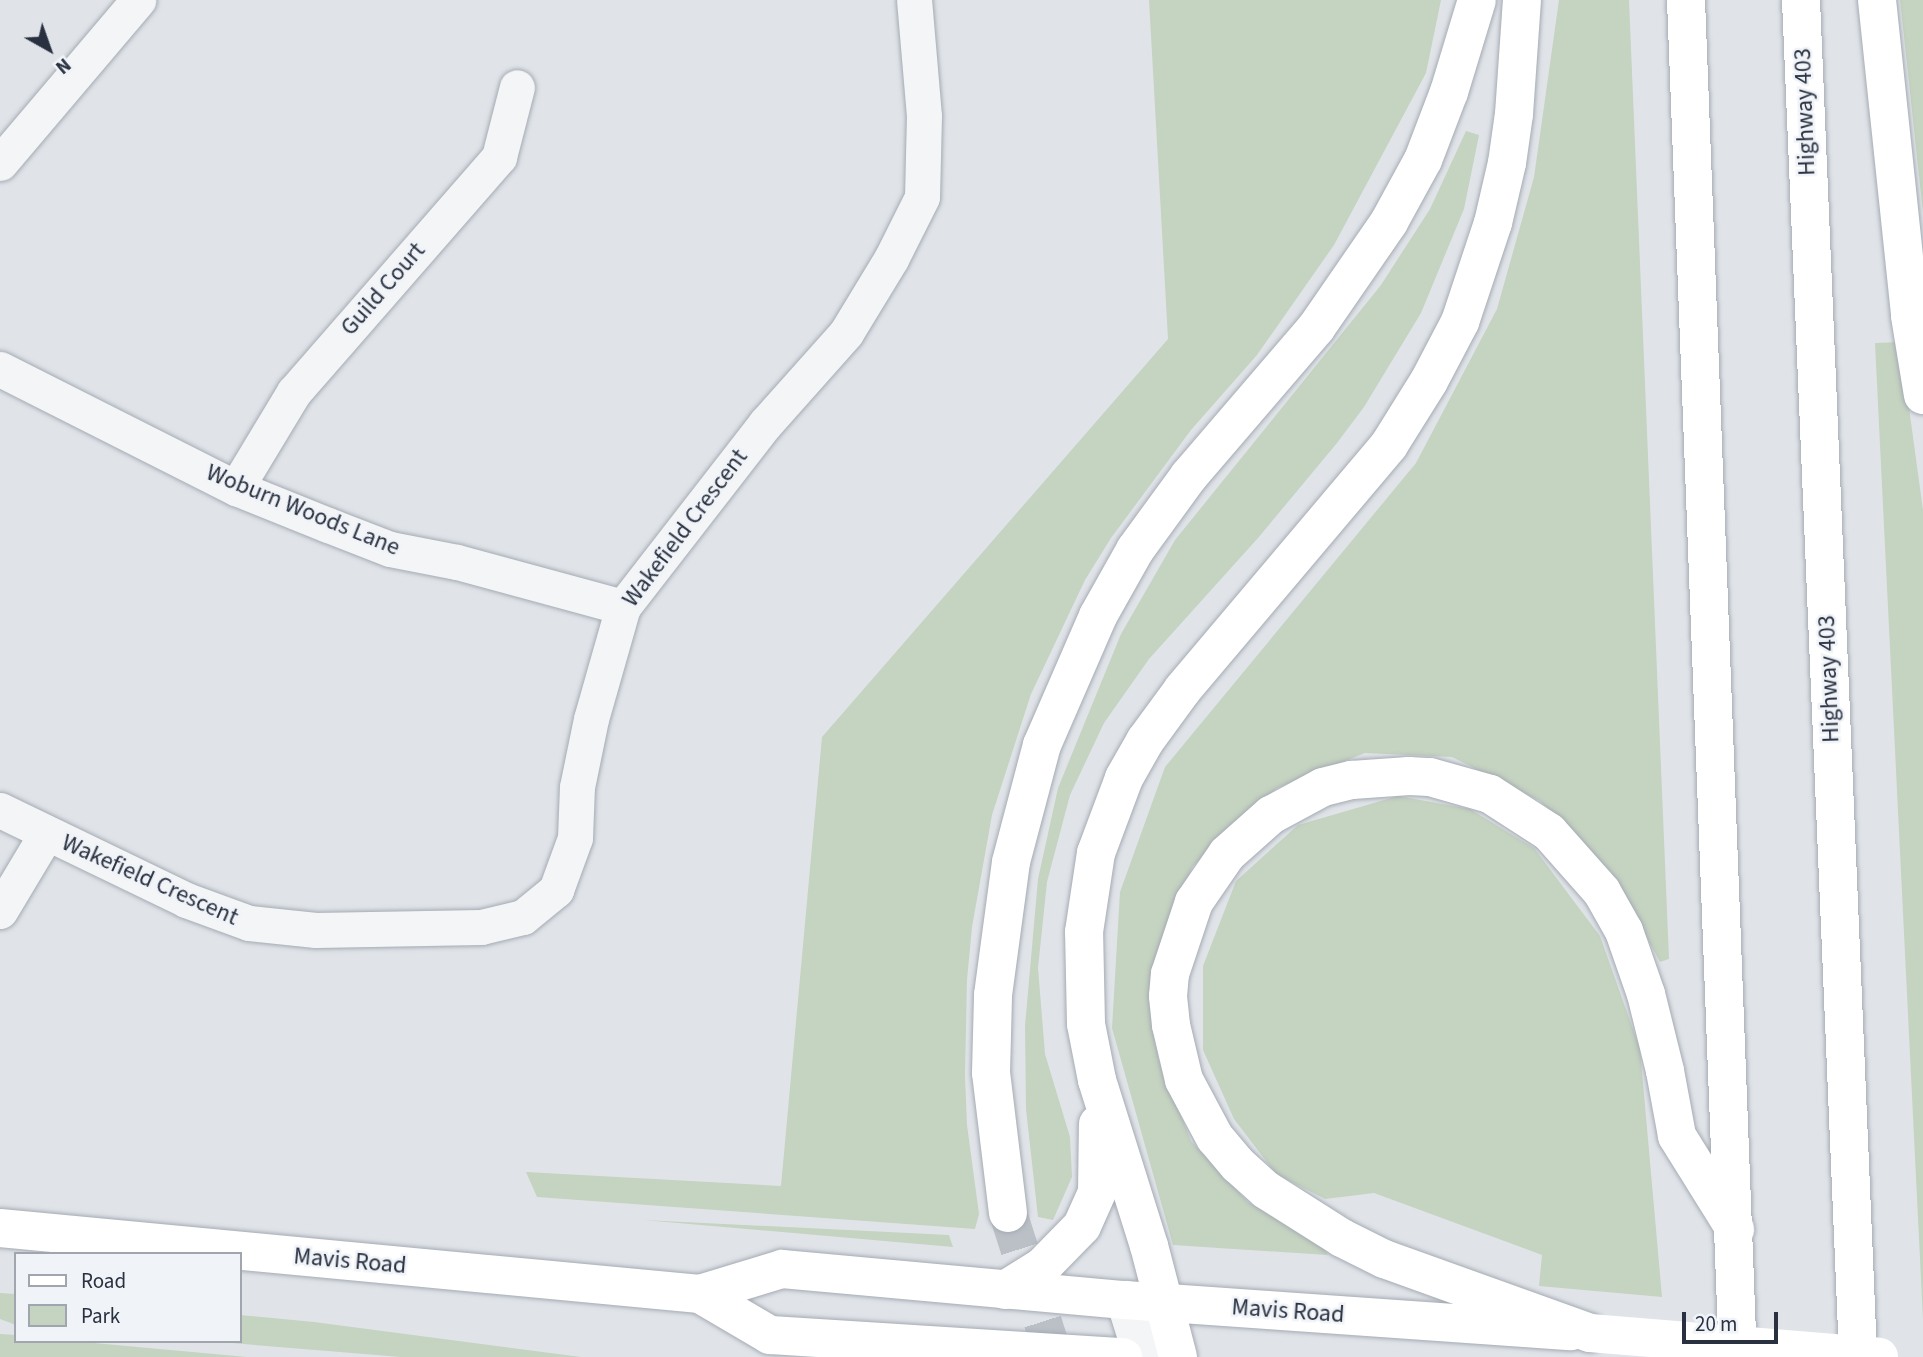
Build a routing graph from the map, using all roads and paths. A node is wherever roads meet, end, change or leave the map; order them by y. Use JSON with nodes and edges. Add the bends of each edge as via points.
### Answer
{"nodes":[{"id":1,"x":138,"y":0,"type":"edge"},
{"id":2,"x":914,"y":0,"type":"edge"},
{"id":3,"x":1477,"y":0,"type":"edge"},
{"id":4,"x":1522,"y":0,"type":"edge"},
{"id":5,"x":1686,"y":0,"type":"edge"},
{"id":6,"x":1801,"y":0,"type":"edge"},
{"id":7,"x":1877,"y":0,"type":"edge"},
{"id":8,"x":517,"y":87,"type":"dead end"},
{"id":9,"x":0,"y":163,"type":"edge"},
{"id":10,"x":0,"y":369,"type":"edge"},
{"id":11,"x":1923,"y":394,"type":"edge"},
{"id":12,"x":236,"y":488,"type":"junction"},
{"id":13,"x":623,"y":607,"type":"junction"},
{"id":14,"x":0,"y":810,"type":"edge"},
{"id":15,"x":46,"y":834,"type":"junction"},
{"id":16,"x":0,"y":911,"type":"edge"},
{"id":17,"x":1097,"y":1080,"type":"junction"},
{"id":18,"x":1008,"y":1213,"type":"tunnel mouth"},
{"id":19,"x":0,"y":1228,"type":"edge"},
{"id":20,"x":1735,"y":1229,"type":"junction"},
{"id":21,"x":1005,"y":1290,"type":"junction"},
{"id":22,"x":700,"y":1294,"type":"junction"},
{"id":23,"x":1125,"y":1300,"type":"junction"},
{"id":24,"x":1165,"y":1303,"type":"junction"},
{"id":25,"x":1590,"y":1333,"type":"junction"},
{"id":26,"x":1003,"y":1352,"type":"edge"},
{"id":27,"x":1123,"y":1357,"type":"edge"},
{"id":28,"x":1143,"y":1357,"type":"edge"},
{"id":29,"x":1178,"y":1357,"type":"edge"},
{"id":30,"x":1738,"y":1357,"type":"edge"},
{"id":31,"x":1858,"y":1357,"type":"edge"},
{"id":32,"x":1879,"y":1357,"type":"edge"}],
"edges":[{"from":1,"to":9,"type":"street"},
{"from":2,"to":13,"type":"street","name":"Wakefield Crescent","via":[[924,116],[922,197],[916,210],[846,333],[765,424]]},
{"from":3,"to":18,"type":"main road","via":[[1450,92],[1423,160],[1389,222],[1315,328],[1189,476],[1135,550],[1098,616],[1042,745],[1011,863],[993,995],[991,1073]]},
{"from":4,"to":17,"type":"main road","via":[[1507,163],[1493,223],[1460,322],[1390,445],[1183,689],[1145,741],[1119,790],[1096,853],[1084,932],[1086,1024]]},
{"from":5,"to":20,"type":"main road"},
{"from":6,"to":31,"type":"main road","name":"Highway 403"},
{"from":7,"to":11,"type":"main road","via":[[1910,316]]},
{"from":8,"to":12,"type":"street","name":"Guild Court","via":[[499,157],[294,391]]},
{"from":10,"to":12,"type":"street","name":"Woburn Woods Lane"},
{"from":12,"to":13,"type":"street","name":"Woburn Woods Lane","via":[[390,549],[457,562]]},
{"from":13,"to":15,"type":"street","name":"Wakefield Crescent","via":[[591,719],[577,787],[575,838],[556,890],[523,918],[453,928],[316,930],[248,923],[186,900]]},
{"from":14,"to":15,"type":"street","name":"Wakefield Crescent"},
{"from":15,"to":16,"type":"street"},
{"from":17,"to":21,"type":"main road","via":[[1097,1192],[1091,1209],[1082,1227],[1052,1259]]},
{"from":17,"to":24,"type":"main road"},
{"from":19,"to":22,"type":"main road","name":"Mavis Road"},
{"from":20,"to":25,"type":"main road","via":[[1677,1136],[1649,1007],[1624,931],[1602,892],[1549,832],[1490,794],[1430,777],[1352,780],[1323,787],[1271,815],[1227,854],[1194,902],[1170,974],[1171,1025],[1184,1080],[1215,1138],[1266,1190],[1342,1238],[1384,1259]]},
{"from":20,"to":30,"type":"main road"},
{"from":21,"to":22,"type":"main road","name":"Mavis Road","via":[[782,1269]]},
{"from":21,"to":23,"type":"main road","name":"Mavis Road"},
{"from":22,"to":26,"type":"main road","name":"Mavis Road","via":[[770,1335]]},
{"from":23,"to":24,"type":"main road","name":"Mavis Road"},
{"from":23,"to":28,"type":"street"},
{"from":24,"to":25,"type":"main road","name":"Mavis Road"},
{"from":24,"to":29,"type":"main road"},
{"from":25,"to":32,"type":"main road","name":"Mavis Road","bridge":true},
{"from":26,"to":27,"type":"main road","name":"Mavis Road"}]}
